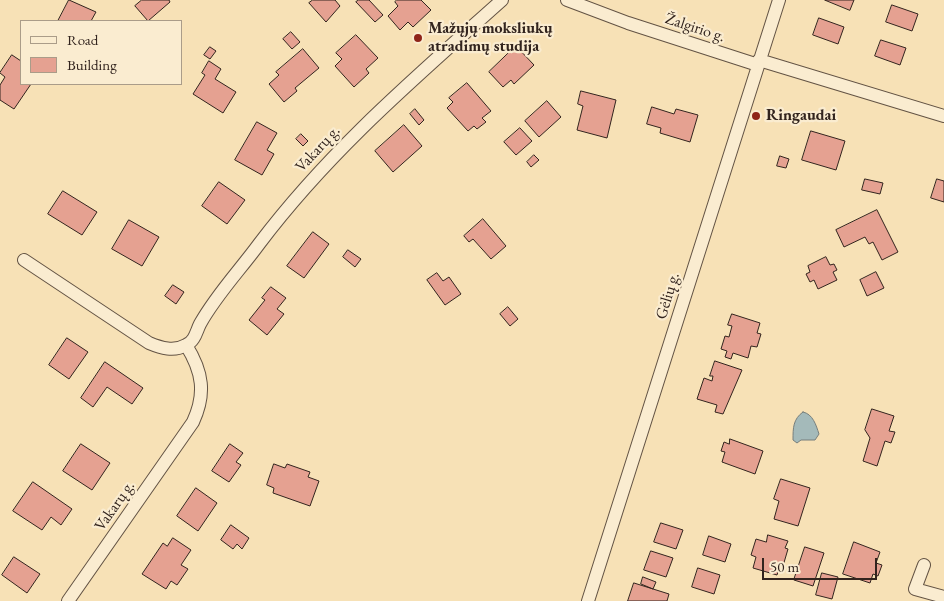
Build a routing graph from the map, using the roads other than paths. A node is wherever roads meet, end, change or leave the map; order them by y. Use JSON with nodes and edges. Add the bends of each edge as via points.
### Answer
{"nodes":[{"id":1,"x":502,"y":0,"type":"edge"},
{"id":2,"x":567,"y":0,"type":"edge"},
{"id":3,"x":778,"y":0,"type":"edge"},
{"id":4,"x":759,"y":62,"type":"junction"},
{"id":5,"x":944,"y":116,"type":"edge"},
{"id":6,"x":24,"y":260,"type":"dead end"},
{"id":7,"x":186,"y":345,"type":"junction"},
{"id":8,"x":924,"y":565,"type":"dead end"},
{"id":9,"x":944,"y":597,"type":"edge"},
{"id":10,"x":68,"y":601,"type":"edge"},
{"id":11,"x":588,"y":601,"type":"edge"}],
"edges":[{"from":1,"to":7,"type":"street","name":"Vakarų g.","via":[[364,124],[312,180],[287,208]]},
{"from":2,"to":4,"type":"street","name":"Žalgirio g.","via":[[628,23]]},
{"from":3,"to":4,"type":"street","name":"Gėlių g."},
{"from":4,"to":5,"type":"street","name":"Žalgirio g."},
{"from":4,"to":11,"type":"street","name":"Gėlių g."},
{"from":6,"to":7,"type":"street","via":[[149,343],[173,349]]},
{"from":7,"to":10,"type":"street","name":"Vakarų g.","via":[[199,372],[201,404],[193,422]]},
{"from":8,"to":9,"type":"street","via":[[915,590]]}]}
